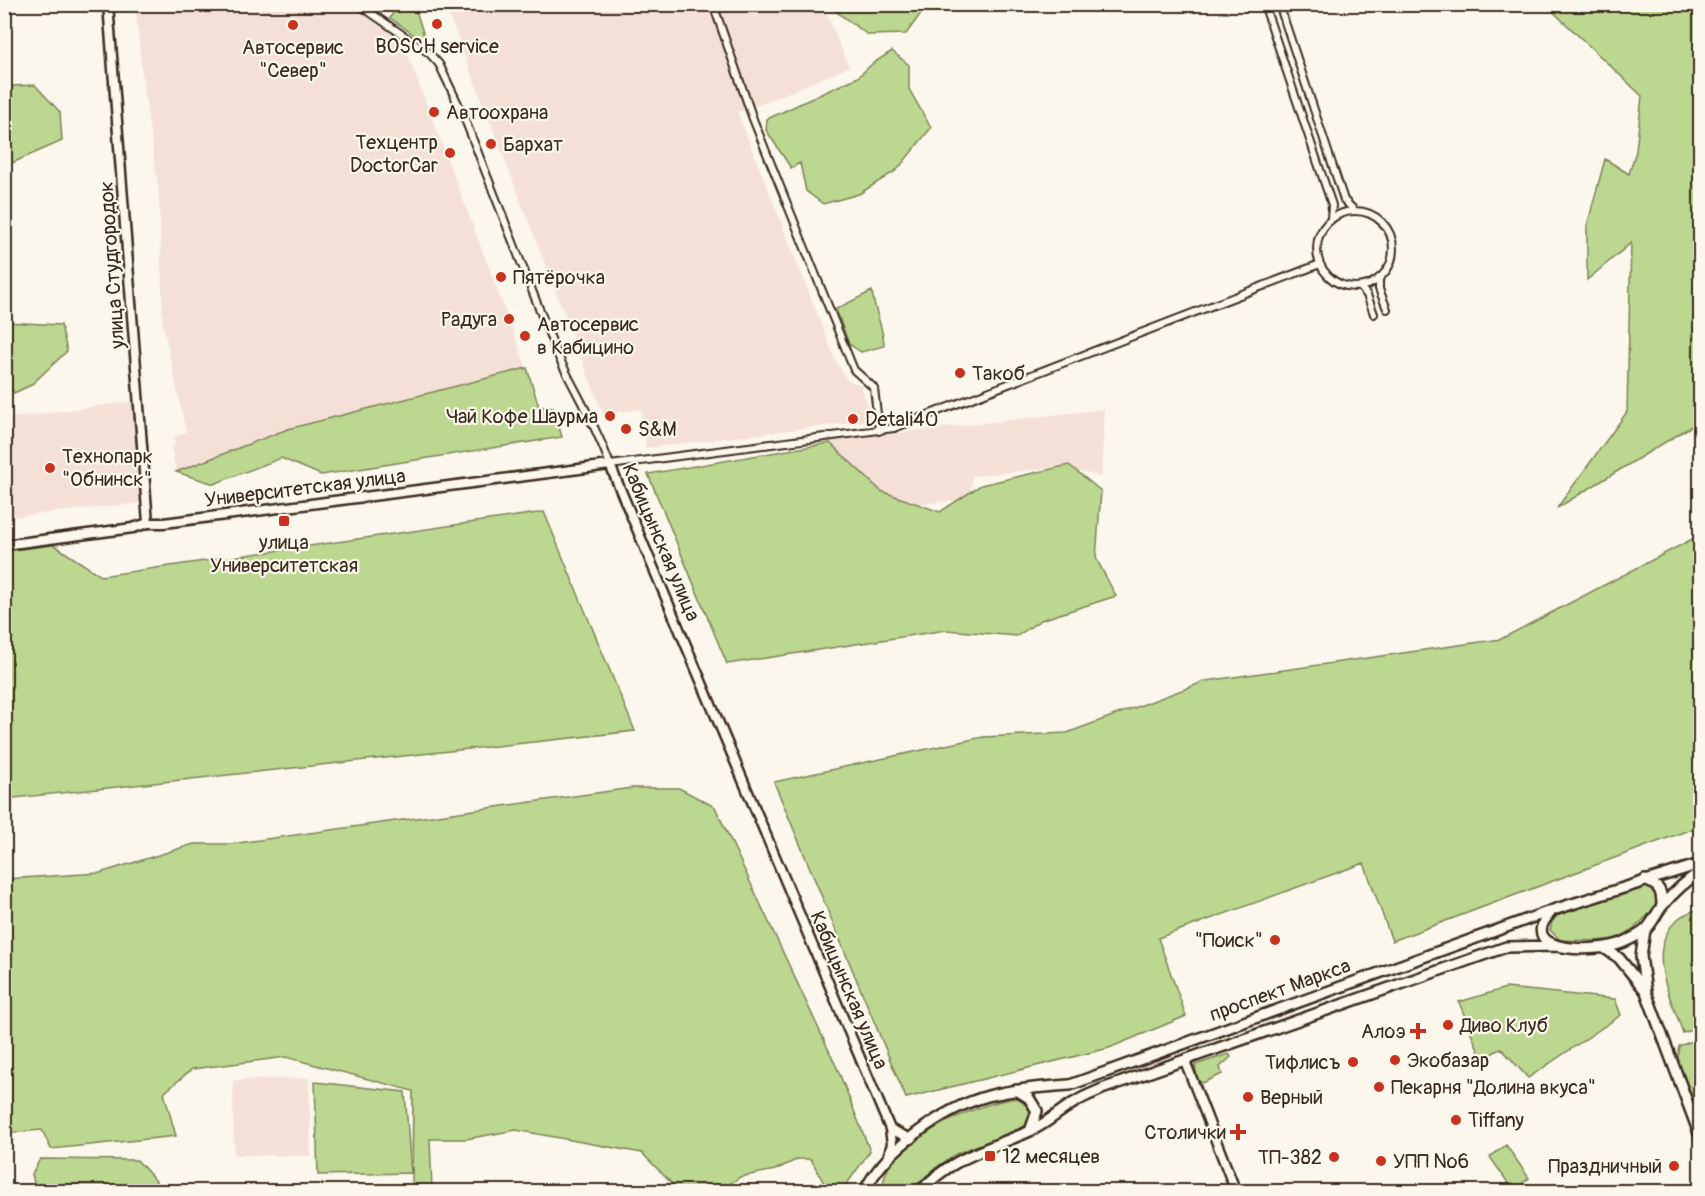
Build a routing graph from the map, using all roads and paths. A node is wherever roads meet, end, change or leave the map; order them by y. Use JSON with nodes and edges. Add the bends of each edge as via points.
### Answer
{"nodes":[{"id":1,"x":108,"y":4,"type":"edge"},
{"id":2,"x":357,"y":4,"type":"edge"},
{"id":3,"x":713,"y":4,"type":"edge"},
{"id":4,"x":1264,"y":4,"type":"edge"},
{"id":5,"x":1279,"y":4,"type":"edge"},
{"id":6,"x":1354,"y":210,"type":"junction"},
{"id":7,"x":1331,"y":219,"type":"junction"},
{"id":8,"x":1320,"y":264,"type":"junction"},
{"id":9,"x":1379,"y":278,"type":"junction"},
{"id":10,"x":1360,"y":287,"type":"junction"},
{"id":11,"x":1387,"y":309,"type":"dead end"},
{"id":12,"x":1374,"y":314,"type":"dead end"},
{"id":13,"x":879,"y":431,"type":"junction"},
{"id":14,"x":610,"y":465,"type":"junction"},
{"id":15,"x":148,"y":523,"type":"junction"},
{"id":16,"x":4,"y":545,"type":"edge"},
{"id":17,"x":1701,"y":864,"type":"edge"},
{"id":18,"x":1701,"y":872,"type":"edge"},
{"id":19,"x":1645,"y":880,"type":"junction"},
{"id":20,"x":1662,"y":906,"type":"junction"},
{"id":21,"x":1553,"y":910,"type":"junction"},
{"id":22,"x":1645,"y":930,"type":"junction"},
{"id":23,"x":1558,"y":946,"type":"junction"},
{"id":24,"x":1604,"y":948,"type":"junction"},
{"id":25,"x":1646,"y":992,"type":"junction"},
{"id":26,"x":1180,"y":1046,"type":"junction"},
{"id":27,"x":1185,"y":1061,"type":"junction"},
{"id":28,"x":1016,"y":1090,"type":"junction"},
{"id":29,"x":890,"y":1129,"type":"junction"},
{"id":30,"x":1030,"y":1131,"type":"junction"},
{"id":31,"x":1701,"y":1136,"type":"edge"},
{"id":32,"x":911,"y":1139,"type":"junction"},
{"id":33,"x":888,"y":1157,"type":"junction"},
{"id":34,"x":864,"y":1191,"type":"edge"},
{"id":35,"x":920,"y":1191,"type":"edge"},
{"id":36,"x":1236,"y":1191,"type":"edge"}],
"edges":[{"from":1,"to":15,"type":"street","name":"улица Студгородок"},
{"from":2,"to":14,"type":"street","name":"Кабицынская улица","via":[[439,64],[462,112],[555,349],[594,423]]},
{"from":3,"to":13,"type":"street","via":[[753,119],[854,369],[874,388]]},
{"from":4,"to":7,"type":"street","via":[[1332,205]]},
{"from":5,"to":6,"type":"street","via":[[1344,200]]},
{"from":6,"to":7,"type":"street"},
{"from":6,"to":9,"type":"street","via":[[1375,216],[1389,232],[1393,253],[1389,267]]},
{"from":7,"to":8,"type":"street","via":[[1317,243]]},
{"from":8,"to":10,"type":"street","via":[[1333,280]]},
{"from":8,"to":13,"type":"street"},
{"from":9,"to":10,"type":"street"},
{"from":9,"to":11,"type":"street"},
{"from":10,"to":12,"type":"street"},
{"from":13,"to":14,"type":"street"},
{"from":14,"to":15,"type":"street","name":"Университетская улица"},
{"from":14,"to":29,"type":"street","name":"Кабицынская улица"},
{"from":15,"to":16,"type":"street","name":"Университетская улица"},
{"from":17,"to":19,"type":"main road","name":"проспект Маркса"},
{"from":18,"to":20,"type":"main road"},
{"from":19,"to":20,"type":"main road","via":[[1658,886]]},
{"from":19,"to":21,"type":"main road","name":"проспект Маркса"},
{"from":20,"to":22,"type":"main road"},
{"from":21,"to":23,"type":"main road","via":[[1541,923],[1540,931],[1546,942]]},
{"from":21,"to":26,"type":"main road","name":"проспект Маркса"},
{"from":22,"to":24,"type":"main road"},
{"from":22,"to":25,"type":"main road","via":[[1641,956]]},
{"from":23,"to":24,"type":"main road","name":"проспект Маркса"},
{"from":23,"to":27,"type":"main road","name":"проспект Маркса","via":[[1506,947]]},
{"from":24,"to":25,"type":"main road","via":[[1619,958]]},
{"from":25,"to":31,"type":"main road"},
{"from":26,"to":27,"type":"main road"},
{"from":26,"to":28,"type":"main road","name":"проспект Маркса","via":[[1070,1085]]},
{"from":27,"to":30,"type":"main road","name":"проспект Маркса","via":[[1077,1101]]},
{"from":27,"to":36,"type":"street"},
{"from":28,"to":30,"type":"main road","via":[[1029,1098],[1037,1111]]},
{"from":28,"to":32,"type":"main road","name":"проспект Маркса","via":[[986,1096],[937,1120]]},
{"from":29,"to":32,"type":"street"},
{"from":29,"to":33,"type":"street","via":[[892,1144]]},
{"from":30,"to":35,"type":"main road","name":"проспект Маркса","via":[[957,1161]]},
{"from":32,"to":33,"type":"main road","name":"проспект Маркса"},
{"from":33,"to":34,"type":"main road","name":"проспект Маркса"}]}
